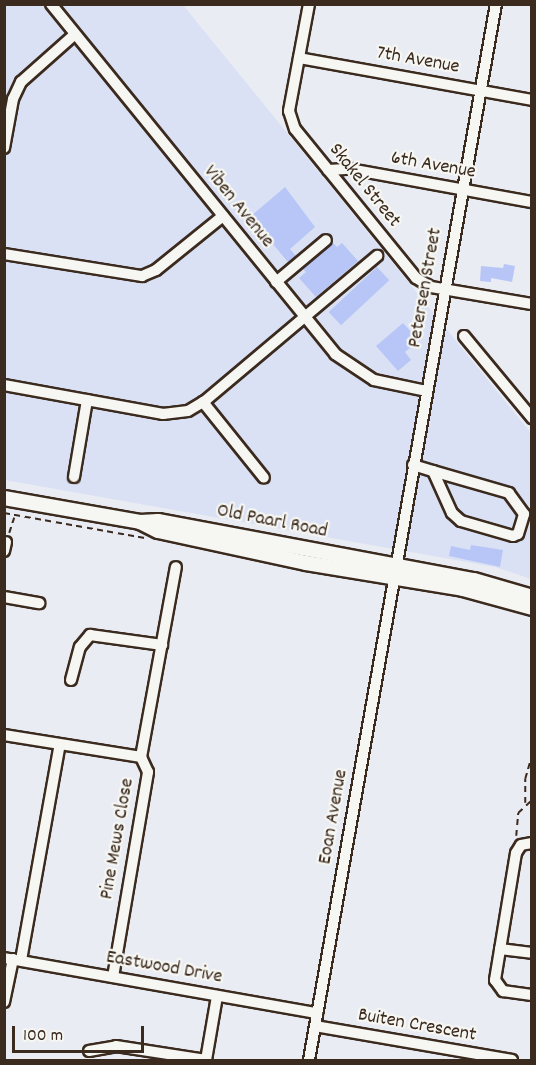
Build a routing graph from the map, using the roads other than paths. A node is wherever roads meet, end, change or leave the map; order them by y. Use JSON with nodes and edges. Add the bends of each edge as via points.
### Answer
{"nodes":[{"id":1,"x":51,"y":4,"type":"edge"},
{"id":2,"x":309,"y":4,"type":"edge"},
{"id":3,"x":496,"y":4,"type":"edge"},
{"id":4,"x":75,"y":34,"type":"junction"},
{"id":5,"x":299,"y":58,"type":"junction"},
{"id":6,"x":479,"y":90,"type":"junction"},
{"id":7,"x":531,"y":100,"type":"edge"},
{"id":8,"x":4,"y":148,"type":"edge"},
{"id":9,"x":328,"y":170,"type":"junction"},
{"id":10,"x":462,"y":189,"type":"junction"},
{"id":11,"x":531,"y":202,"type":"edge"},
{"id":12,"x":223,"y":216,"type":"junction"},
{"id":13,"x":326,"y":240,"type":"dead end"},
{"id":14,"x":4,"y":254,"type":"edge"},
{"id":15,"x":377,"y":256,"type":"dead end"},
{"id":16,"x":276,"y":282,"type":"junction"},
{"id":17,"x":444,"y":290,"type":"junction"},
{"id":18,"x":531,"y":304,"type":"edge"},
{"id":19,"x":305,"y":318,"type":"junction"},
{"id":20,"x":464,"y":336,"type":"dead end"},
{"id":21,"x":4,"y":386,"type":"edge"},
{"id":22,"x":426,"y":391,"type":"junction"},
{"id":23,"x":87,"y":400,"type":"junction"},
{"id":24,"x":203,"y":402,"type":"junction"},
{"id":25,"x":526,"y":406,"type":"edge"},
{"id":26,"x":531,"y":418,"type":"edge"},
{"id":27,"x":413,"y":465,"type":"junction"},
{"id":28,"x":433,"y":471,"type":"junction"},
{"id":29,"x":74,"y":477,"type":"dead end"},
{"id":30,"x":264,"y":478,"type":"dead end"},
{"id":31,"x":4,"y":498,"type":"edge"},
{"id":32,"x":176,"y":567,"type":"dead end"},
{"id":33,"x":395,"y":572,"type":"junction"},
{"id":34,"x":4,"y":597,"type":"edge"},
{"id":35,"x":531,"y":597,"type":"edge"},
{"id":36,"x":39,"y":603,"type":"dead end"},
{"id":37,"x":531,"y":608,"type":"edge"},
{"id":38,"x":162,"y":645,"type":"junction"},
{"id":39,"x":71,"y":680,"type":"dead end"},
{"id":40,"x":4,"y":735,"type":"edge"},
{"id":41,"x":60,"y":744,"type":"junction"},
{"id":42,"x":141,"y":757,"type":"junction"},
{"id":43,"x":526,"y":844,"type":"edge"},
{"id":44,"x":500,"y":949,"type":"junction"},
{"id":45,"x":531,"y":953,"type":"edge"},
{"id":46,"x":13,"y":959,"type":"edge"},
{"id":47,"x":113,"y":977,"type":"junction"},
{"id":48,"x":531,"y":995,"type":"edge"},
{"id":49,"x":218,"y":996,"type":"junction"},
{"id":50,"x":4,"y":1002,"type":"edge"},
{"id":51,"x":317,"y":1013,"type":"junction"},
{"id":52,"x":315,"y":1026,"type":"junction"},
{"id":53,"x":90,"y":1051,"type":"dead end"},
{"id":54,"x":206,"y":1060,"type":"edge"},
{"id":55,"x":309,"y":1060,"type":"edge"},
{"id":56,"x":513,"y":1060,"type":"edge"}],
"edges":[{"from":1,"to":4,"type":"street","name":"Viben Avenue"},
{"from":2,"to":5,"type":"street"},
{"from":3,"to":6,"type":"street","name":"Petersen Street"},
{"from":4,"to":8,"type":"street","via":[[21,82],[13,99]]},
{"from":4,"to":12,"type":"street","name":"Viben Avenue"},
{"from":5,"to":6,"type":"street","name":"7th Avenue"},
{"from":5,"to":9,"type":"street","name":"Skakel Street","via":[[290,118]]},
{"from":6,"to":7,"type":"street","name":"7th Avenue"},
{"from":6,"to":10,"type":"street","name":"Petersen Street"},
{"from":9,"to":10,"type":"street","name":"6th Avenue","via":[[350,169]]},
{"from":9,"to":17,"type":"street","name":"Skakel Street","via":[[416,278]]},
{"from":10,"to":11,"type":"street","name":"6th Avenue"},
{"from":10,"to":17,"type":"street","name":"Petersen Street"},
{"from":12,"to":14,"type":"street","via":[[156,270],[142,276]]},
{"from":12,"to":16,"type":"street","name":"Viben Avenue"},
{"from":13,"to":16,"type":"street"},
{"from":15,"to":19,"type":"street"},
{"from":16,"to":19,"type":"street","name":"Viben Avenue"},
{"from":17,"to":18,"type":"street","name":"Skakel Street"},
{"from":17,"to":22,"type":"street","name":"Petersen Street"},
{"from":19,"to":22,"type":"street","name":"Viben Avenue","via":[[352,369],[386,384]]},
{"from":19,"to":24,"type":"street"},
{"from":20,"to":25,"type":"street"},
{"from":21,"to":23,"type":"street"},
{"from":22,"to":27,"type":"street","name":"Petersen Street"},
{"from":23,"to":24,"type":"street","via":[[172,414]]},
{"from":23,"to":29,"type":"street"},
{"from":24,"to":30,"type":"street"},
{"from":25,"to":26,"type":"street"},
{"from":27,"to":28,"type":"street"},
{"from":27,"to":33,"type":"street","name":"Petersen Street"},
{"from":28,"to":28,"type":"street","via":[[436,486],[456,518],[469,525],[518,534],[524,514],[509,493]]},
{"from":31,"to":33,"type":"main road","name":"Old Paarl Road","via":[[140,522],[158,531]]},
{"from":32,"to":38,"type":"street","name":"Pine Mews Close"},
{"from":33,"to":35,"type":"main road","via":[[474,580]]},
{"from":33,"to":37,"type":"main road"},
{"from":33,"to":51,"type":"street","name":"Eoan Avenue"},
{"from":34,"to":36,"type":"street"},
{"from":38,"to":39,"type":"street","via":[[90,635],[80,648]]},
{"from":38,"to":42,"type":"street","name":"Pine Mews Close"},
{"from":40,"to":41,"type":"street"},
{"from":41,"to":42,"type":"street"},
{"from":41,"to":46,"type":"street"},
{"from":42,"to":47,"type":"street","name":"Pine Mews Close","via":[[148,772]]},
{"from":43,"to":44,"type":"street","via":[[516,853]]},
{"from":44,"to":45,"type":"street"},
{"from":44,"to":48,"type":"street","via":[[495,980],[498,986],[503,991]]},
{"from":46,"to":47,"type":"street","name":"Eastwood Drive"},
{"from":46,"to":50,"type":"street"},
{"from":47,"to":49,"type":"street","name":"Eastwood Drive"},
{"from":49,"to":51,"type":"street","name":"Eastwood Drive"},
{"from":49,"to":54,"type":"street"},
{"from":51,"to":52,"type":"street","name":"Eoan Avenue"},
{"from":52,"to":55,"type":"street","name":"Eoan Avenue"},
{"from":52,"to":56,"type":"street","name":"Buiten Crescent"},
{"from":53,"to":54,"type":"street","via":[[116,1046]]}]}
